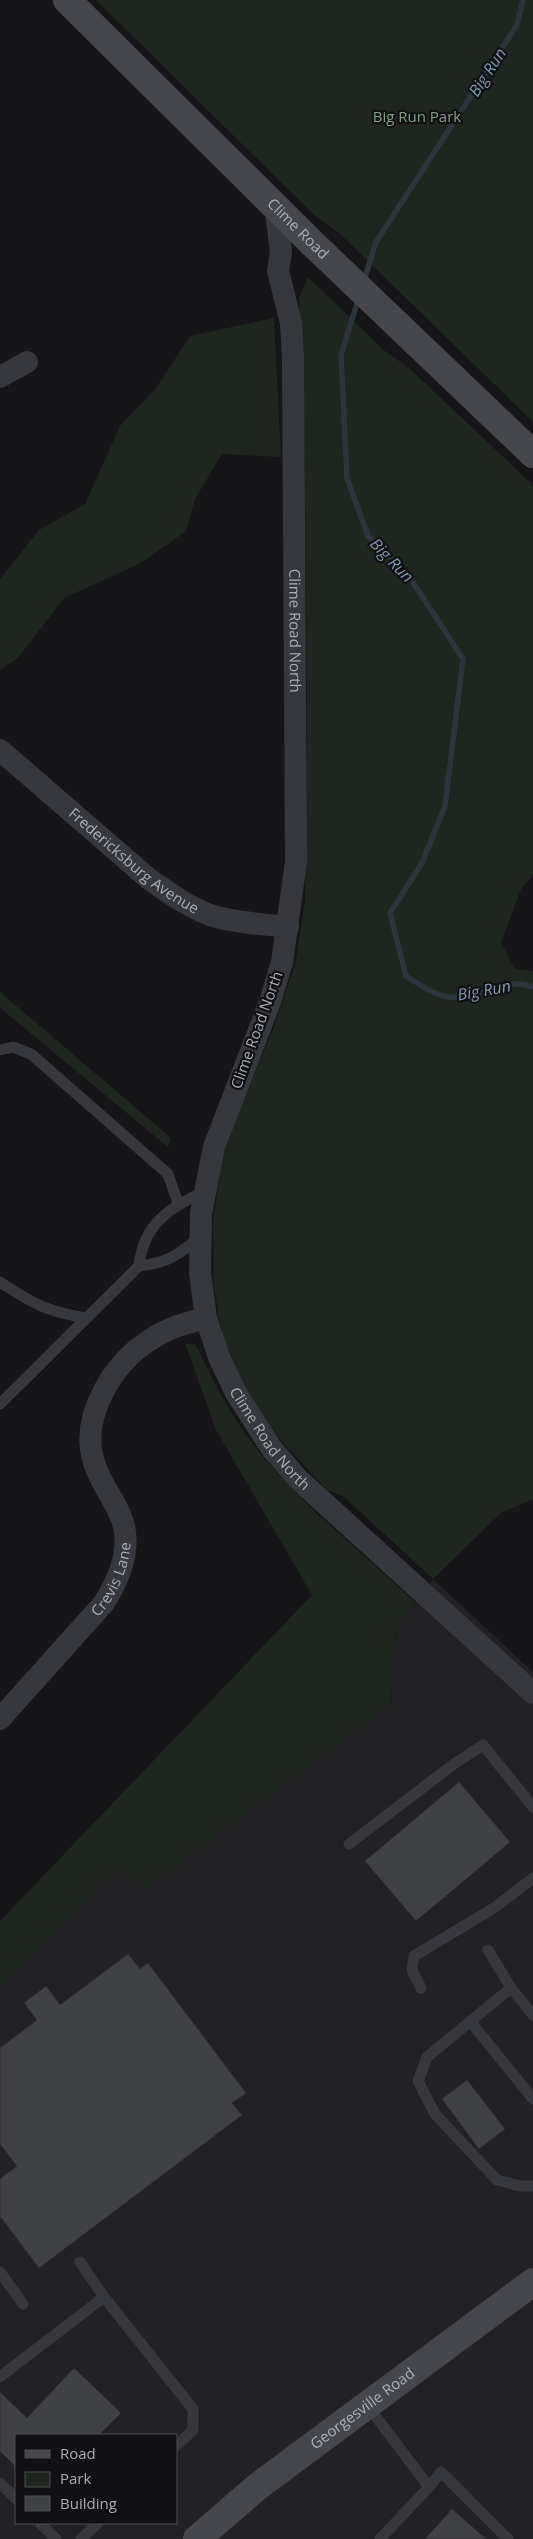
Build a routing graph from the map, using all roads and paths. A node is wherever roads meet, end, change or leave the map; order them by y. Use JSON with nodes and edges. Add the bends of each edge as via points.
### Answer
{"nodes":[{"id":1,"x":67,"y":0,"type":"edge"},
{"id":2,"x":275,"y":205,"type":"junction"},
{"id":3,"x":27,"y":362,"type":"dead end"},
{"id":4,"x":0,"y":377,"type":"edge"},
{"id":5,"x":533,"y":454,"type":"edge"},
{"id":6,"x":0,"y":750,"type":"edge"},
{"id":7,"x":288,"y":927,"type":"junction"},
{"id":8,"x":0,"y":1050,"type":"edge"},
{"id":9,"x":205,"y":1192,"type":"junction"},
{"id":10,"x":178,"y":1202,"type":"junction"},
{"id":11,"x":200,"y":1237,"type":"junction"},
{"id":12,"x":139,"y":1266,"type":"junction"},
{"id":13,"x":0,"y":1282,"type":"edge"},
{"id":14,"x":88,"y":1318,"type":"junction"},
{"id":15,"x":206,"y":1318,"type":"junction"},
{"id":16,"x":0,"y":1404,"type":"edge"},
{"id":17,"x":533,"y":1693,"type":"edge"},
{"id":18,"x":0,"y":1719,"type":"edge"},
{"id":19,"x":533,"y":1807,"type":"edge"},
{"id":20,"x":348,"y":1844,"type":"dead end"},
{"id":21,"x":533,"y":1878,"type":"edge"},
{"id":22,"x":488,"y":1950,"type":"dead end"},
{"id":23,"x":422,"y":1988,"type":"dead end"},
{"id":24,"x":511,"y":1988,"type":"junction"},
{"id":25,"x":533,"y":2015,"type":"edge"},
{"id":26,"x":470,"y":2022,"type":"junction"},
{"id":27,"x":533,"y":2099,"type":"edge"},
{"id":28,"x":533,"y":2186,"type":"edge"},
{"id":29,"x":80,"y":2262,"type":"dead end"},
{"id":30,"x":0,"y":2272,"type":"edge"},
{"id":31,"x":533,"y":2282,"type":"edge"},
{"id":32,"x":104,"y":2297,"type":"junction"},
{"id":33,"x":23,"y":2304,"type":"dead end"},
{"id":34,"x":0,"y":2377,"type":"edge"},
{"id":35,"x":367,"y":2404,"type":"junction"},
{"id":36,"x":178,"y":2444,"type":"edge"},
{"id":37,"x":0,"y":2483,"type":"edge"},
{"id":38,"x":429,"y":2487,"type":"junction"},
{"id":39,"x":15,"y":2498,"type":"edge"},
{"id":40,"x":41,"y":2524,"type":"edge"},
{"id":41,"x":97,"y":2524,"type":"edge"},
{"id":42,"x":56,"y":2539,"type":"edge"},
{"id":43,"x":81,"y":2539,"type":"edge"},
{"id":44,"x":197,"y":2539,"type":"edge"},
{"id":45,"x":380,"y":2539,"type":"edge"},
{"id":46,"x":508,"y":2539,"type":"edge"}],
"edges":[{"from":1,"to":2,"type":"main road","name":"Clime Road"},
{"from":2,"to":5,"type":"main road","name":"Clime Road"},
{"from":2,"to":7,"type":"street","name":"Clime Road North","via":[[281,252],[278,271],[291,323],[293,358],[296,862]]},
{"from":3,"to":4,"type":"street"},
{"from":6,"to":7,"type":"street","name":"Fredericksburg Avenue","via":[[149,879],[175,897],[222,918]]},
{"from":7,"to":9,"type":"street","name":"Clime Road North","via":[[270,1002],[214,1147]]},
{"from":8,"to":10,"type":"lane","via":[[13,1047],[31,1054],[168,1174]]},
{"from":9,"to":10,"type":"lane"},
{"from":9,"to":11,"type":"street","name":"Clime Road North"},
{"from":10,"to":12,"type":"lane","via":[[160,1218],[140,1250]]},
{"from":11,"to":12,"type":"lane","via":[[175,1257],[160,1264]]},
{"from":11,"to":15,"type":"street","name":"Clime Road North","via":[[200,1272]]},
{"from":12,"to":14,"type":"lane"},
{"from":13,"to":14,"type":"lane","via":[[54,1312]]},
{"from":14,"to":16,"type":"lane"},
{"from":15,"to":17,"type":"street","name":"Clime Road North","via":[[236,1393],[272,1449],[298,1479]]},
{"from":15,"to":18,"type":"street","name":"Crevis Lane","via":[[174,1327],[148,1340],[102,1392],[92,1415],[90,1436],[93,1459],[122,1519],[123,1563],[116,1584],[104,1603]]},
{"from":19,"to":20,"type":"lane","via":[[483,1745]]},
{"from":21,"to":23,"type":"lane","via":[[494,1908],[414,1956],[412,1970]]},
{"from":22,"to":24,"type":"lane"},
{"from":24,"to":25,"type":"lane"},
{"from":24,"to":26,"type":"lane"},
{"from":26,"to":27,"type":"lane"},
{"from":26,"to":28,"type":"lane","via":[[427,2056],[418,2081],[435,2114],[497,2180]]},
{"from":29,"to":32,"type":"lane"},
{"from":30,"to":33,"type":"lane"},
{"from":31,"to":35,"type":"main road","name":"Georgesville Road"},
{"from":32,"to":34,"type":"lane"},
{"from":32,"to":36,"type":"lane","via":[[193,2409],[193,2430]]},
{"from":35,"to":38,"type":"lane"},
{"from":35,"to":44,"type":"main road","name":"Georgesville Road","via":[[257,2487]]},
{"from":37,"to":39,"type":"lane"},
{"from":38,"to":45,"type":"lane"},
{"from":38,"to":46,"type":"lane","via":[[441,2472]]},
{"from":40,"to":42,"type":"lane"},
{"from":41,"to":43,"type":"lane"}]}
